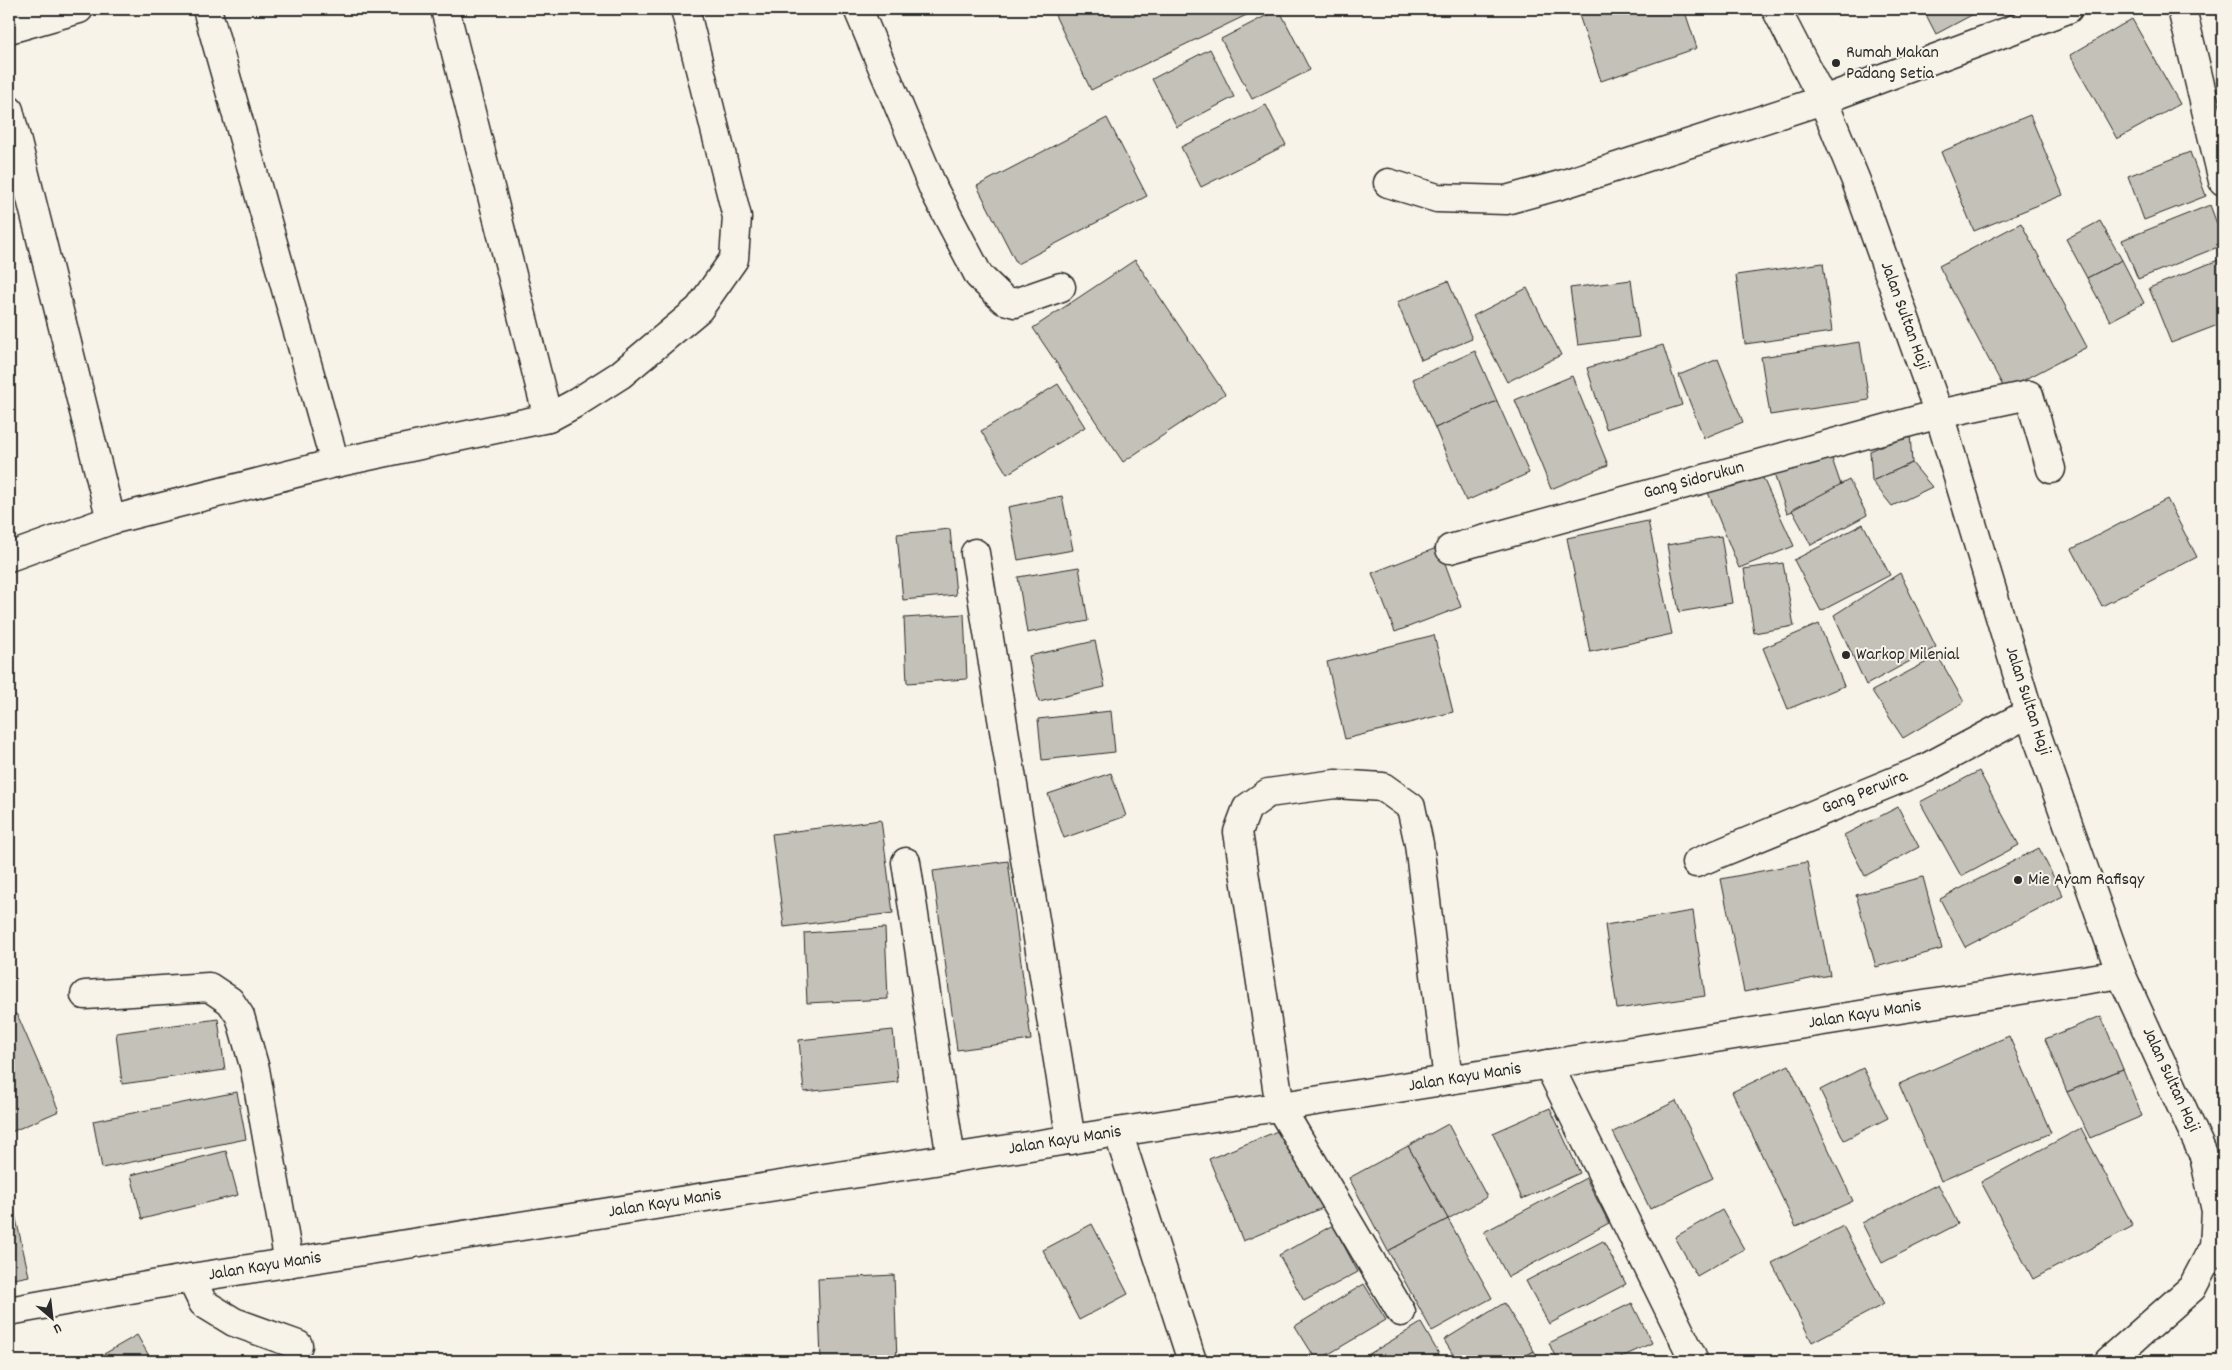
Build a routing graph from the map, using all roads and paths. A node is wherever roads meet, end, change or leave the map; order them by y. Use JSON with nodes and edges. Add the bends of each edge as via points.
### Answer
{"nodes":[{"id":1,"x":79,"y":9,"type":"edge"},
{"id":2,"x":207,"y":9,"type":"edge"},
{"id":3,"x":445,"y":9,"type":"edge"},
{"id":4,"x":684,"y":9,"type":"edge"},
{"id":5,"x":858,"y":9,"type":"edge"},
{"id":6,"x":1776,"y":9,"type":"edge"},
{"id":7,"x":2068,"y":9,"type":"edge"},
{"id":8,"x":2182,"y":9,"type":"edge"},
{"id":9,"x":2036,"y":15,"type":"edge"},
{"id":10,"x":9,"y":29,"type":"edge"},
{"id":11,"x":1823,"y":100,"type":"junction"},
{"id":12,"x":9,"y":110,"type":"edge"},
{"id":13,"x":2223,"y":181,"type":"edge"},
{"id":14,"x":1388,"y":183,"type":"dead end"},
{"id":15,"x":1061,"y":287,"type":"dead end"},
{"id":16,"x":1939,"y":414,"type":"junction"},
{"id":17,"x":548,"y":418,"type":"junction"},
{"id":18,"x":335,"y":463,"type":"junction"},
{"id":19,"x":2052,"y":469,"type":"dead end"},
{"id":20,"x":111,"y":520,"type":"junction"},
{"id":21,"x":1450,"y":549,"type":"dead end"},
{"id":22,"x":975,"y":554,"type":"dead end"},
{"id":23,"x":9,"y":557,"type":"edge"},
{"id":24,"x":2029,"y":714,"type":"junction"},
{"id":25,"x":906,"y":862,"type":"dead end"},
{"id":26,"x":1696,"y":863,"type":"dead end"},
{"id":27,"x":2122,"y":974,"type":"junction"},
{"id":28,"x":85,"y":995,"type":"dead end"},
{"id":29,"x":1548,"y":1064,"type":"junction"},
{"id":30,"x":1448,"y":1080,"type":"junction"},
{"id":31,"x":1280,"y":1107,"type":"junction"},
{"id":32,"x":1118,"y":1132,"type":"junction"},
{"id":33,"x":1071,"y":1140,"type":"junction"},
{"id":34,"x":2214,"y":1152,"type":"edge"},
{"id":35,"x":951,"y":1158,"type":"junction"},
{"id":36,"x":2219,"y":1252,"type":"edge"},
{"id":37,"x":289,"y":1263,"type":"junction"},
{"id":38,"x":191,"y":1278,"type":"junction"},
{"id":39,"x":9,"y":1311,"type":"edge"},
{"id":40,"x":1401,"y":1312,"type":"dead end"},
{"id":41,"x":298,"y":1345,"type":"dead end"},
{"id":42,"x":1692,"y":1356,"type":"dead end"},
{"id":43,"x":1192,"y":1361,"type":"edge"},
{"id":44,"x":2109,"y":1361,"type":"edge"}],
"edges":[{"from":1,"to":10,"type":"street"},
{"from":2,"to":18,"type":"street"},
{"from":3,"to":17,"type":"street"},
{"from":4,"to":17,"type":"street","via":[[737,217],[734,259],[699,309],[620,375]]},
{"from":5,"to":15,"type":"street","via":[[934,190],[979,276],[1004,300],[1015,303]]},
{"from":6,"to":11,"type":"street","name":"Jalan Sultan Haji"},
{"from":7,"to":9,"type":"street"},
{"from":8,"to":13,"type":"street"},
{"from":9,"to":11,"type":"street"},
{"from":11,"to":14,"type":"street","via":[[1506,200],[1438,198]]},
{"from":11,"to":16,"type":"street","name":"Jalan Sultan Haji","via":[[1856,181]]},
{"from":12,"to":20,"type":"street"},
{"from":16,"to":19,"type":"street","name":"Gang Sidorukun","via":[[2029,395]]},
{"from":16,"to":21,"type":"street","name":"Gang Sidorukun"},
{"from":16,"to":24,"type":"street","name":"Jalan Sultan Haji"},
{"from":17,"to":18,"type":"street"},
{"from":18,"to":20,"type":"street"},
{"from":20,"to":23,"type":"street"},
{"from":22,"to":33,"type":"street"},
{"from":24,"to":26,"type":"street","name":"Gang Perwira","via":[[1924,768]]},
{"from":24,"to":27,"type":"street","name":"Jalan Sultan Haji"},
{"from":25,"to":35,"type":"street"},
{"from":27,"to":29,"type":"street","name":"Jalan Kayu Manis"},
{"from":27,"to":34,"type":"street","name":"Jalan Sultan Haji"},
{"from":28,"to":37,"type":"street","via":[[209,987],[230,1001],[240,1016],[255,1069]]},
{"from":29,"to":30,"type":"street","name":"Jalan Kayu Manis"},
{"from":29,"to":42,"type":"street"},
{"from":30,"to":31,"type":"street","name":"Jalan Kayu Manis"},
{"from":30,"to":31,"type":"street","via":[[1419,844],[1410,807],[1383,787],[1335,784],[1268,793],[1247,808],[1238,832]]},
{"from":31,"to":32,"type":"street","name":"Jalan Kayu Manis"},
{"from":31,"to":40,"type":"street"},
{"from":32,"to":33,"type":"street","name":"Jalan Kayu Manis"},
{"from":32,"to":43,"type":"street"},
{"from":33,"to":35,"type":"street","name":"Jalan Kayu Manis"},
{"from":34,"to":36,"type":"street","name":"Jalan Sultan Haji"},
{"from":35,"to":37,"type":"street","name":"Jalan Kayu Manis"},
{"from":36,"to":44,"type":"street","name":"Jalan Sultan Haji","via":[[2192,1288]]},
{"from":37,"to":38,"type":"street","name":"Jalan Kayu Manis"},
{"from":38,"to":39,"type":"street","name":"Jalan Kayu Manis"},
{"from":38,"to":41,"type":"street","via":[[203,1303],[234,1322]]}]}
